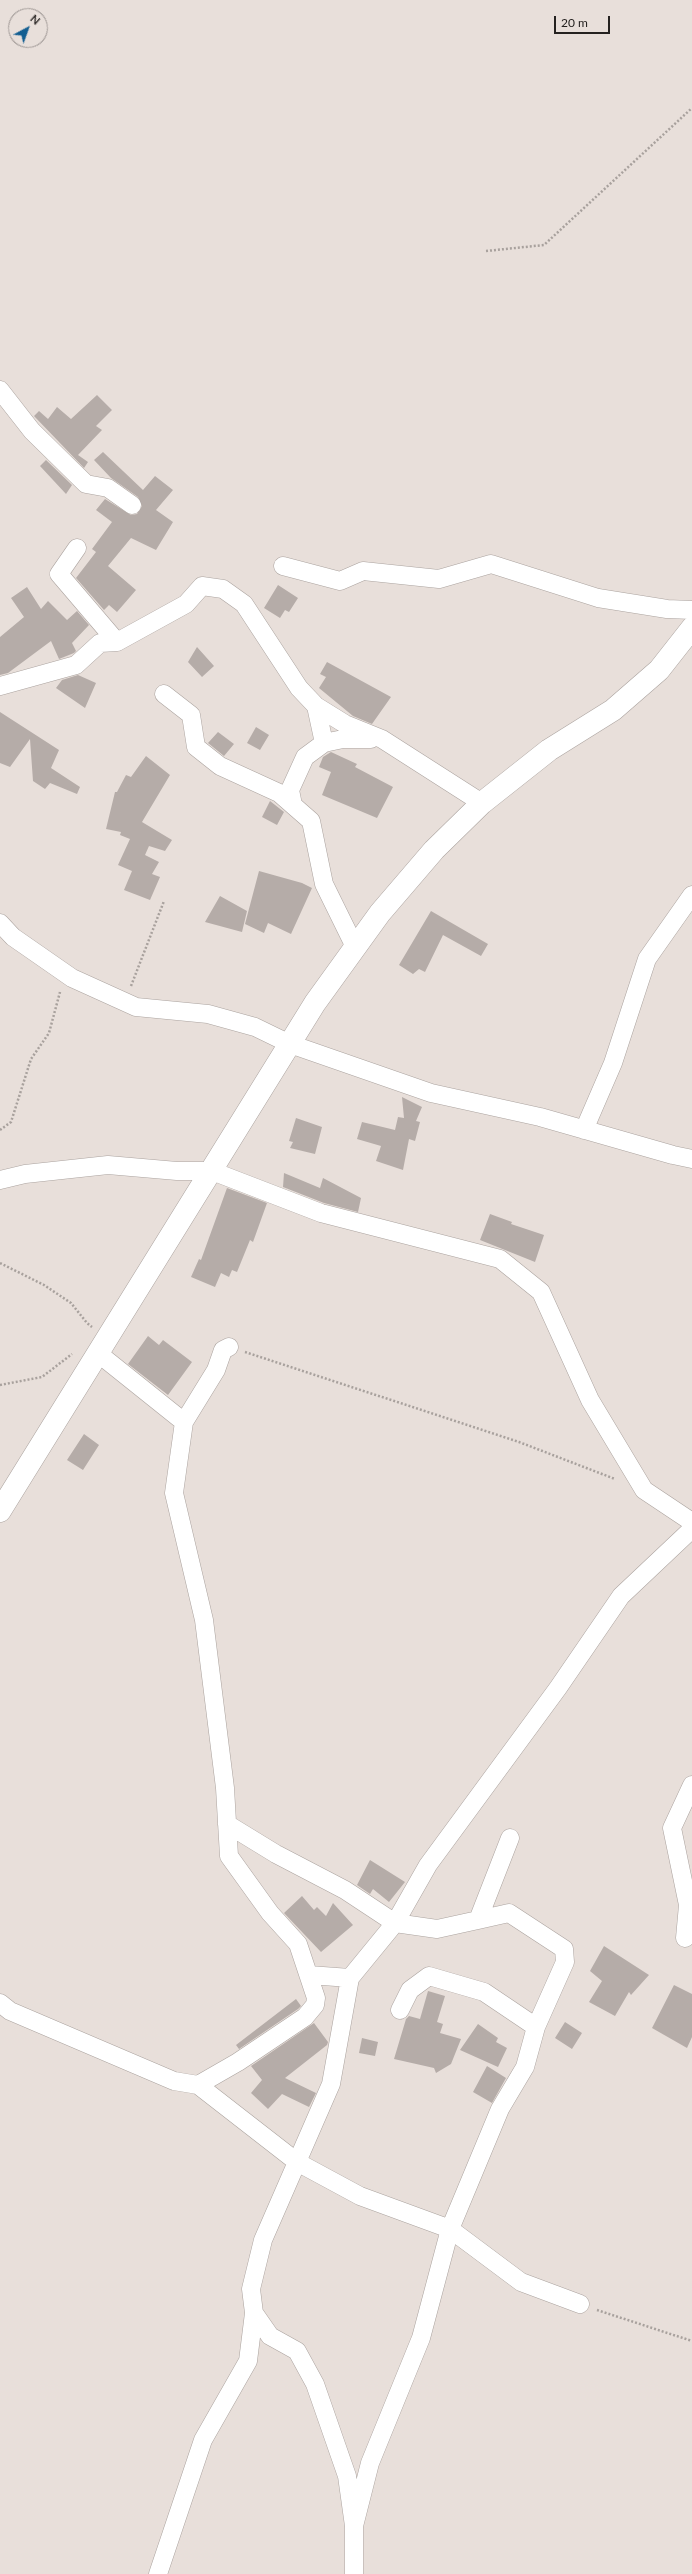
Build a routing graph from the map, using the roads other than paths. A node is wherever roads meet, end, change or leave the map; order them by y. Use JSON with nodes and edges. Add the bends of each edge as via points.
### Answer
{"nodes":[{"id":1,"x":0,"y":390,"type":"edge"},
{"id":2,"x":132,"y":504,"type":"dead end"},
{"id":3,"x":77,"y":548,"type":"dead end"},
{"id":4,"x":283,"y":566,"type":"dead end"},
{"id":5,"x":692,"y":610,"type":"edge"},
{"id":6,"x":692,"y":628,"type":"edge"},
{"id":7,"x":117,"y":642,"type":"junction"},
{"id":8,"x":0,"y":686,"type":"edge"},
{"id":9,"x":164,"y":694,"type":"dead end"},
{"id":10,"x":316,"y":706,"type":"junction"},
{"id":11,"x":382,"y":739,"type":"junction"},
{"id":12,"x":324,"y":743,"type":"junction"},
{"id":13,"x":482,"y":803,"type":"junction"},
{"id":14,"x":293,"y":805,"type":"junction"},
{"id":15,"x":692,"y":894,"type":"edge"},
{"id":16,"x":0,"y":923,"type":"edge"},
{"id":17,"x":355,"y":947,"type":"junction"},
{"id":18,"x":290,"y":1044,"type":"junction"},
{"id":19,"x":584,"y":1130,"type":"junction"},
{"id":20,"x":692,"y":1159,"type":"edge"},
{"id":21,"x":212,"y":1171,"type":"junction"},
{"id":22,"x":0,"y":1180,"type":"edge"},
{"id":23,"x":104,"y":1346,"type":"junction"},
{"id":24,"x":229,"y":1347,"type":"road end"},
{"id":25,"x":184,"y":1422,"type":"junction"},
{"id":26,"x":0,"y":1511,"type":"edge"},
{"id":27,"x":692,"y":1522,"type":"edge"},
{"id":28,"x":692,"y":1529,"type":"edge"},
{"id":29,"x":692,"y":1785,"type":"edge"},
{"id":30,"x":227,"y":1824,"type":"junction"},
{"id":31,"x":510,"y":1838,"type":"dead end"},
{"id":32,"x":478,"y":1920,"type":"junction"},
{"id":33,"x":395,"y":1923,"type":"junction"},
{"id":34,"x":685,"y":1938,"type":"dead end"},
{"id":35,"x":309,"y":1975,"type":"junction"},
{"id":36,"x":350,"y":1978,"type":"junction"},
{"id":37,"x":0,"y":2003,"type":"edge"},
{"id":38,"x":400,"y":2010,"type":"dead end"},
{"id":39,"x":536,"y":2027,"type":"junction"},
{"id":40,"x":198,"y":2084,"type":"junction"},
{"id":41,"x":296,"y":2162,"type":"junction"},
{"id":42,"x":450,"y":2229,"type":"junction"},
{"id":43,"x":580,"y":2304,"type":"road end"},
{"id":44,"x":254,"y":2313,"type":"junction"},
{"id":45,"x":354,"y":2526,"type":"junction"},
{"id":46,"x":158,"y":2574,"type":"edge"},
{"id":47,"x":354,"y":2574,"type":"edge"}],
"edges":[{"from":1,"to":2,"type":"street","via":[[32,431],[86,484],[108,488]]},
{"from":3,"to":7,"type":"street","via":[[59,574]]},
{"from":4,"to":5,"type":"street","via":[[340,581],[363,571],[439,579],[491,564],[598,598],[667,609]]},
{"from":6,"to":13,"type":"street","via":[[659,670],[613,710],[549,750]]},
{"from":7,"to":8,"type":"street","via":[[100,643],[76,665]]},
{"from":7,"to":10,"type":"street","via":[[186,604],[202,586],[223,589],[244,604],[299,688]]},
{"from":9,"to":14,"type":"street","via":[[191,715],[196,747],[220,766],[279,793]]},
{"from":10,"to":11,"type":"street","via":[[345,724]]},
{"from":10,"to":12,"type":"street"},
{"from":11,"to":12,"type":"street","via":[[343,738]]},
{"from":11,"to":13,"type":"street"},
{"from":12,"to":14,"type":"street","via":[[305,758],[290,790]]},
{"from":13,"to":17,"type":"street","via":[[434,850],[380,913]]},
{"from":14,"to":17,"type":"street","via":[[310,821],[324,884]]},
{"from":15,"to":19,"type":"street","via":[[647,959],[613,1063]]},
{"from":16,"to":18,"type":"street","via":[[13,937],[68,976],[136,1007],[208,1014],[254,1027]]},
{"from":17,"to":18,"type":"street","via":[[315,1002]]},
{"from":18,"to":19,"type":"street","via":[[431,1093],[540,1117]]},
{"from":18,"to":21,"type":"street"},
{"from":19,"to":20,"type":"street"},
{"from":21,"to":22,"type":"street","via":[[177,1172],[108,1165],[25,1174]]},
{"from":21,"to":23,"type":"street"},
{"from":21,"to":27,"type":"street","via":[[321,1213],[500,1259],[541,1292],[590,1400],[644,1490]]},
{"from":23,"to":25,"type":"street"},
{"from":23,"to":26,"type":"street"},
{"from":24,"to":25,"type":"street","via":[[223,1350],[216,1370]]},
{"from":25,"to":30,"type":"street","via":[[174,1493],[204,1620],[225,1788]]},
{"from":28,"to":33,"type":"street","via":[[621,1596],[558,1688],[428,1864]]},
{"from":29,"to":34,"type":"street","via":[[672,1828],[688,1905]]},
{"from":30,"to":33,"type":"street","via":[[276,1854],[345,1890]]},
{"from":30,"to":35,"type":"street","via":[[229,1856],[270,1914],[298,1944]]},
{"from":31,"to":32,"type":"street"},
{"from":32,"to":33,"type":"street","via":[[437,1929]]},
{"from":32,"to":39,"type":"street","via":[[509,1913],[564,1949],[565,1962]]},
{"from":33,"to":36,"type":"street"},
{"from":35,"to":36,"type":"street"},
{"from":35,"to":40,"type":"street","via":[[316,1998],[315,2005],[305,2016],[238,2062]]},
{"from":36,"to":41,"type":"street","via":[[331,2084]]},
{"from":37,"to":40,"type":"street","via":[[10,2011],[174,2081]]},
{"from":38,"to":39,"type":"street","via":[[410,1990],[428,1976],[484,1992]]},
{"from":39,"to":42,"type":"street","via":[[525,2068],[500,2109]]},
{"from":40,"to":41,"type":"street"},
{"from":41,"to":42,"type":"street","via":[[360,2196]]},
{"from":41,"to":44,"type":"street","via":[[263,2240],[251,2289]]},
{"from":42,"to":43,"type":"street","via":[[521,2282]]},
{"from":42,"to":45,"type":"street","via":[[421,2338],[370,2463]]},
{"from":44,"to":45,"type":"street","via":[[270,2336],[297,2351],[315,2384],[347,2476]]},
{"from":44,"to":46,"type":"street","via":[[248,2361],[203,2440]]},
{"from":45,"to":47,"type":"street"}]}
